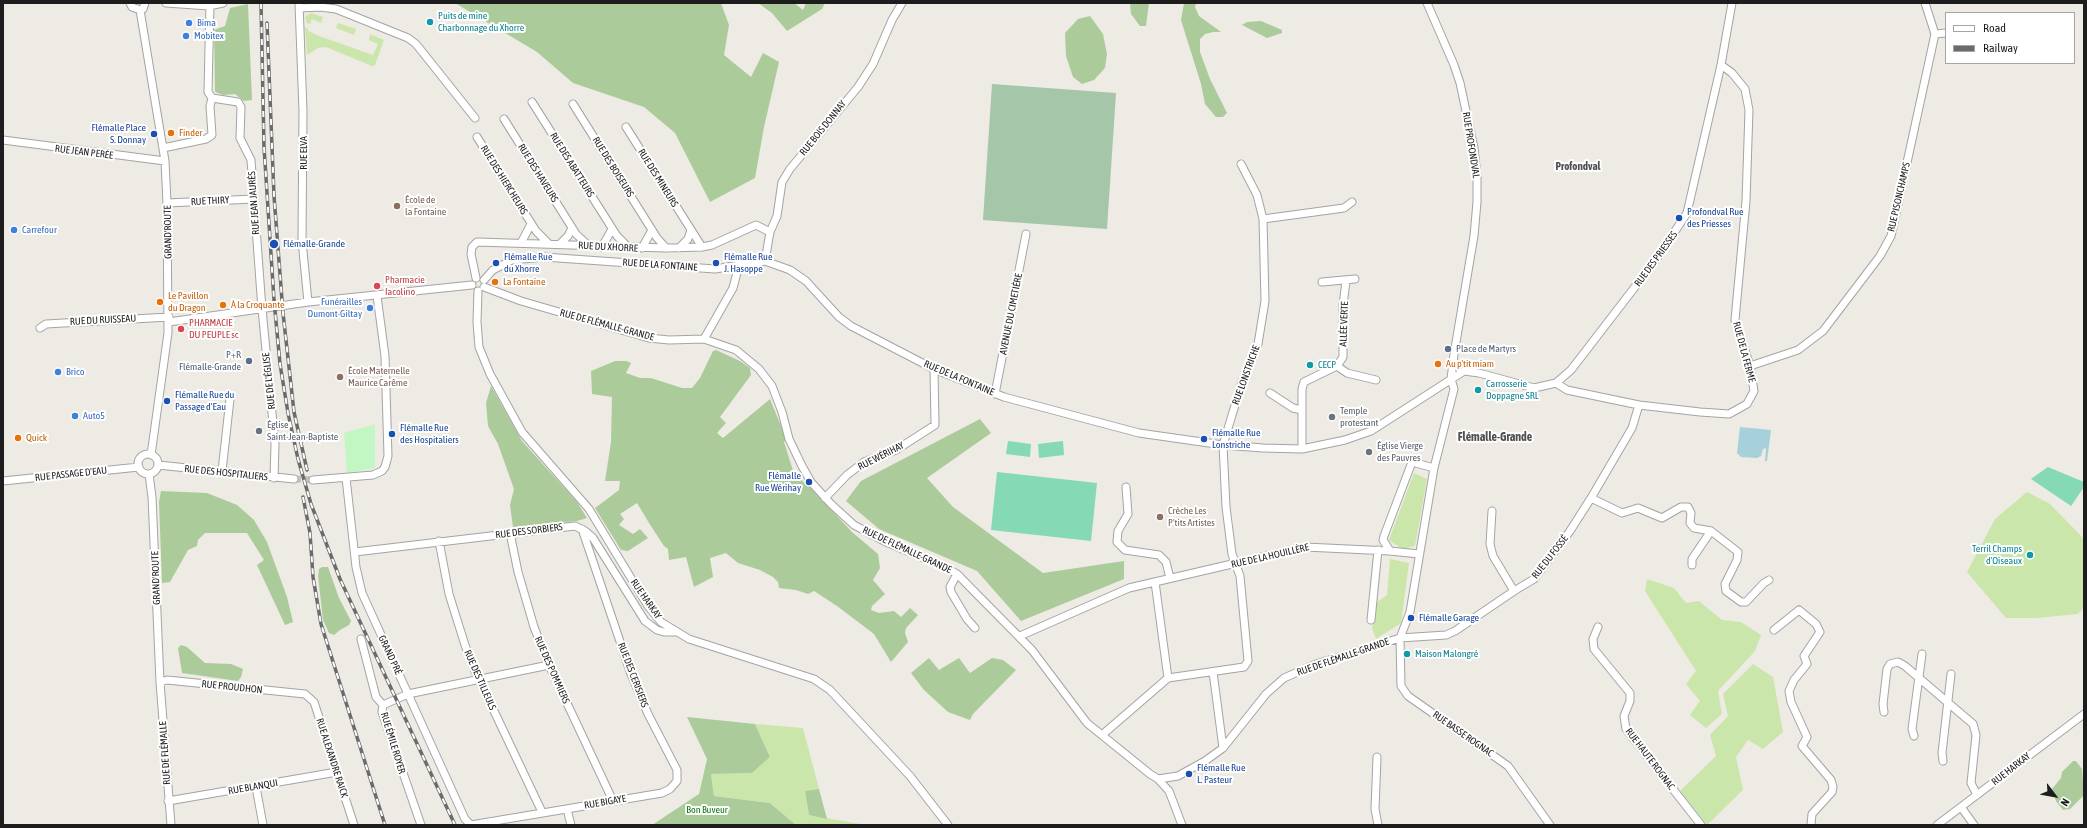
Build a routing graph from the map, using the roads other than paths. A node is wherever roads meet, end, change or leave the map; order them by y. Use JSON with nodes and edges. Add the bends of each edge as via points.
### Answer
{"nodes":[{"id":1,"x":130,"y":3,"type":"edge"},
{"id":2,"x":145,"y":3,"type":"edge"},
{"id":3,"x":166,"y":3,"type":"edge"},
{"id":4,"x":223,"y":3,"type":"edge"},
{"id":5,"x":902,"y":3,"type":"edge"},
{"id":6,"x":1427,"y":3,"type":"edge"},
{"id":7,"x":1732,"y":3,"type":"edge"},
{"id":8,"x":1925,"y":3,"type":"edge"},
{"id":9,"x":210,"y":4,"type":"edge"},
{"id":10,"x":300,"y":6,"type":"edge"},
{"id":11,"x":140,"y":10,"type":"junction"},
{"id":12,"x":1936,"y":34,"type":"junction"},
{"id":13,"x":1945,"y":34,"type":"edge"},
{"id":14,"x":1721,"y":65,"type":"junction"},
{"id":15,"x":212,"y":98,"type":"junction"},
{"id":16,"x":532,"y":102,"type":"dead end"},
{"id":17,"x":573,"y":104,"type":"dead end"},
{"id":18,"x":475,"y":118,"type":"dead end"},
{"id":19,"x":504,"y":119,"type":"dead end"},
{"id":20,"x":626,"y":127,"type":"dead end"},
{"id":21,"x":477,"y":137,"type":"dead end"},
{"id":22,"x":3,"y":140,"type":"edge"},
{"id":23,"x":163,"y":148,"type":"junction"},
{"id":24,"x":165,"y":161,"type":"junction"},
{"id":25,"x":1241,"y":164,"type":"dead end"},
{"id":26,"x":254,"y":199,"type":"junction"},
{"id":27,"x":1352,"y":202,"type":"dead end"},
{"id":28,"x":167,"y":203,"type":"junction"},
{"id":29,"x":1264,"y":219,"type":"junction"},
{"id":30,"x":531,"y":224,"type":"junction"},
{"id":31,"x":572,"y":228,"type":"junction"},
{"id":32,"x":612,"y":229,"type":"junction"},
{"id":33,"x":652,"y":230,"type":"junction"},
{"id":34,"x":690,"y":230,"type":"junction"},
{"id":35,"x":770,"y":232,"type":"junction"},
{"id":36,"x":1026,"y":234,"type":"dead end"},
{"id":37,"x":521,"y":243,"type":"junction"},
{"id":38,"x":550,"y":244,"type":"junction"},
{"id":39,"x":560,"y":244,"type":"junction"},
{"id":40,"x":589,"y":246,"type":"junction"},
{"id":41,"x":602,"y":247,"type":"junction"},
{"id":42,"x":702,"y":247,"type":"junction"},
{"id":43,"x":629,"y":248,"type":"junction"},
{"id":44,"x":642,"y":248,"type":"junction"},
{"id":45,"x":666,"y":248,"type":"junction"},
{"id":46,"x":679,"y":248,"type":"junction"},
{"id":47,"x":765,"y":261,"type":"junction"},
{"id":48,"x":739,"y":265,"type":"junction"},
{"id":49,"x":1355,"y":279,"type":"dead end"},
{"id":50,"x":1346,"y":281,"type":"junction"},
{"id":51,"x":1322,"y":282,"type":"dead end"},
{"id":52,"x":481,"y":284,"type":"junction"},
{"id":53,"x":377,"y":296,"type":"junction"},
{"id":54,"x":308,"y":302,"type":"junction"},
{"id":55,"x":262,"y":309,"type":"junction"},
{"id":56,"x":169,"y":320,"type":"junction"},
{"id":57,"x":40,"y":328,"type":"dead end"},
{"id":58,"x":704,"y":339,"type":"junction"},
{"id":59,"x":1337,"y":366,"type":"junction"},
{"id":60,"x":1750,"y":366,"type":"junction"},
{"id":61,"x":934,"y":369,"type":"junction"},
{"id":62,"x":1452,"y":379,"type":"junction"},
{"id":63,"x":1376,"y":380,"type":"dead end"},
{"id":64,"x":1556,"y":383,"type":"junction"},
{"id":65,"x":1270,"y":393,"type":"dead end"},
{"id":66,"x":995,"y":394,"type":"junction"},
{"id":67,"x":230,"y":399,"type":"dead end"},
{"id":68,"x":1639,"y":405,"type":"junction"},
{"id":69,"x":1302,"y":410,"type":"junction"},
{"id":70,"x":1223,"y":445,"type":"junction"},
{"id":71,"x":1302,"y":448,"type":"junction"},
{"id":72,"x":151,"y":455,"type":"junction"},
{"id":73,"x":158,"y":465,"type":"junction"},
{"id":74,"x":139,"y":467,"type":"junction"},
{"id":75,"x":1434,"y":468,"type":"junction"},
{"id":76,"x":222,"y":472,"type":"junction"},
{"id":77,"x":149,"y":474,"type":"junction"},
{"id":78,"x":274,"y":478,"type":"junction"},
{"id":79,"x":346,"y":478,"type":"junction"},
{"id":80,"x":294,"y":479,"type":"tunnel mouth"},
{"id":81,"x":313,"y":480,"type":"tunnel mouth"},
{"id":82,"x":3,"y":481,"type":"edge"},
{"id":83,"x":1126,"y":487,"type":"dead end"},
{"id":84,"x":825,"y":498,"type":"junction"},
{"id":85,"x":1591,"y":498,"type":"junction"},
{"id":86,"x":1492,"y":511,"type":"dead end"},
{"id":87,"x":582,"y":528,"type":"junction"},
{"id":88,"x":1711,"y":531,"type":"junction"},
{"id":89,"x":510,"y":533,"type":"junction"},
{"id":90,"x":439,"y":541,"type":"junction"},
{"id":91,"x":1378,"y":550,"type":"junction"},
{"id":92,"x":1390,"y":551,"type":"junction"},
{"id":93,"x":354,"y":552,"type":"junction"},
{"id":94,"x":1419,"y":554,"type":"junction"},
{"id":95,"x":1235,"y":564,"type":"junction"},
{"id":96,"x":1692,"y":565,"type":"dead end"},
{"id":97,"x":957,"y":574,"type":"junction"},
{"id":98,"x":1170,"y":578,"type":"junction"},
{"id":99,"x":1769,"y":580,"type":"dead end"},
{"id":100,"x":1155,"y":582,"type":"junction"},
{"id":101,"x":1514,"y":591,"type":"junction"},
{"id":102,"x":1371,"y":620,"type":"dead end"},
{"id":103,"x":1598,"y":627,"type":"dead end"},
{"id":104,"x":975,"y":628,"type":"dead end"},
{"id":105,"x":1774,"y":630,"type":"dead end"},
{"id":106,"x":675,"y":632,"type":"junction"},
{"id":107,"x":1020,"y":636,"type":"junction"},
{"id":108,"x":1400,"y":638,"type":"junction"},
{"id":109,"x":361,"y":639,"type":"dead end"},
{"id":110,"x":1922,"y":654,"type":"dead end"},
{"id":111,"x":549,"y":665,"type":"junction"},
{"id":112,"x":1213,"y":672,"type":"junction"},
{"id":113,"x":1951,"y":674,"type":"dead end"},
{"id":114,"x":1919,"y":677,"type":"junction"},
{"id":115,"x":1168,"y":678,"type":"junction"},
{"id":116,"x":479,"y":679,"type":"junction"},
{"id":117,"x":160,"y":682,"type":"junction"},
{"id":118,"x":305,"y":694,"type":"joint"},
{"id":119,"x":408,"y":694,"type":"junction"},
{"id":120,"x":1948,"y":702,"type":"junction"},
{"id":121,"x":383,"y":705,"type":"junction"},
{"id":122,"x":1884,"y":712,"type":"dead end"},
{"id":123,"x":2084,"y":714,"type":"edge"},
{"id":124,"x":1102,"y":735,"type":"junction"},
{"id":125,"x":1914,"y":736,"type":"dead end"},
{"id":126,"x":1223,"y":748,"type":"junction"},
{"id":127,"x":1377,"y":757,"type":"dead end"},
{"id":128,"x":1943,"y":761,"type":"dead end"},
{"id":129,"x":337,"y":772,"type":"junction"},
{"id":130,"x":1158,"y":779,"type":"junction"},
{"id":131,"x":256,"y":786,"type":"junction"},
{"id":132,"x":1977,"y":795,"type":"junction"},
{"id":133,"x":644,"y":796,"type":"joint"},
{"id":134,"x":168,"y":801,"type":"junction"},
{"id":135,"x":613,"y":801,"type":"junction"},
{"id":136,"x":1961,"y":807,"type":"junction"},
{"id":137,"x":567,"y":809,"type":"junction"},
{"id":138,"x":542,"y":812,"type":"junction"},
{"id":139,"x":467,"y":823,"type":"joint"},
{"id":140,"x":171,"y":825,"type":"edge"},
{"id":141,"x":263,"y":825,"type":"edge"},
{"id":142,"x":354,"y":825,"type":"edge"},
{"id":143,"x":421,"y":825,"type":"edge"},
{"id":144,"x":571,"y":825,"type":"edge"},
{"id":145,"x":948,"y":825,"type":"edge"},
{"id":146,"x":1182,"y":825,"type":"edge"},
{"id":147,"x":1378,"y":825,"type":"edge"},
{"id":148,"x":1550,"y":825,"type":"edge"},
{"id":149,"x":1701,"y":825,"type":"edge"},
{"id":150,"x":1811,"y":825,"type":"edge"},
{"id":151,"x":1937,"y":825,"type":"edge"},
{"id":152,"x":1974,"y":825,"type":"edge"}],
"edges":[{"from":1,"to":11,"type":"street","via":[[135,10]]},
{"from":2,"to":11,"type":"street"},
{"from":3,"to":9,"type":"street"},
{"from":4,"to":9,"type":"street"},
{"from":5,"to":35,"type":"street","name":"RUE BOIS DONNAY","via":[[873,64],[858,87],[790,168],[782,182],[776,220]]},
{"from":6,"to":62,"type":"street","name":"RUE PROFONDVAL","via":[[1460,83],[1478,176],[1474,236]]},
{"from":7,"to":14,"type":"street","name":"RUE DES PRIESSES"},
{"from":8,"to":12,"type":"street"},
{"from":9,"to":15,"type":"street","via":[[208,92]]},
{"from":10,"to":18,"type":"street","via":[[336,9],[408,38],[416,44]]},
{"from":10,"to":54,"type":"street","name":"RUE ELVA","via":[[303,111],[302,241]]},
{"from":11,"to":23,"type":"street","name":"GRAND'ROUTE"},
{"from":12,"to":13,"type":"street"},
{"from":12,"to":60,"type":"street","name":"RUE PISONCHAMPS","via":[[1891,236],[1880,256],[1823,331],[1798,350]]},
{"from":14,"to":60,"type":"street","name":"RUE DE LA FERME","via":[[1732,73],[1745,89],[1749,110],[1746,201],[1734,320]]},
{"from":14,"to":64,"type":"street","name":"RUE DES PRIESSES","via":[[1694,189],[1684,220],[1571,370]]},
{"from":15,"to":23,"type":"street","via":[[212,135],[206,139]]},
{"from":15,"to":26,"type":"street","name":"RUE JEAN JAURÈS","via":[[235,101],[240,107],[240,138],[251,160]]},
{"from":16,"to":32,"type":"street","name":"RUE DES ABATTEURS"},
{"from":17,"to":33,"type":"street","name":"RUE DES BOISEURS"},
{"from":19,"to":31,"type":"street","name":"RUE DES HAVEURS"},
{"from":20,"to":34,"type":"street","name":"RUE DES MINEURS"},
{"from":21,"to":30,"type":"street","name":"RUE DES HIERCHEURS"},
{"from":22,"to":24,"type":"street","name":"RUE JEAN PERÉE"},
{"from":23,"to":24,"type":"street","name":"GRAND'ROUTE"},
{"from":24,"to":28,"type":"street","name":"GRAND'ROUTE"},
{"from":25,"to":29,"type":"street","name":"RUE LONSTRICHE"},
{"from":26,"to":28,"type":"street","name":"RUE THIRY"},
{"from":26,"to":55,"type":"street","name":"RUE JEAN JAURÈS"},
{"from":27,"to":29,"type":"street","via":[[1344,208]]},
{"from":28,"to":56,"type":"street","name":"GRAND'ROUTE"},
{"from":29,"to":70,"type":"street","name":"RUE LONSTRICHE","via":[[1265,300],[1259,339],[1242,382]]},
{"from":30,"to":37,"type":"street","name":"RUE DES HIERCHEURS"},
{"from":30,"to":38,"type":"street","name":"RUE DES HIERCHEURS"},
{"from":31,"to":39,"type":"street"},
{"from":31,"to":40,"type":"street","name":"RUE DES HAVEURS"},
{"from":32,"to":41,"type":"street"},
{"from":32,"to":43,"type":"street","name":"RUE DES ABATTEURS"},
{"from":33,"to":44,"type":"street"},
{"from":33,"to":45,"type":"street","name":"RUE DES BOISEURS"},
{"from":34,"to":42,"type":"street","name":"RUE DES MINEURS"},
{"from":34,"to":46,"type":"street","via":[[688,239]]},
{"from":35,"to":42,"type":"street","name":"RUE DU XHORRE","via":[[759,225],[751,225],[721,241]]},
{"from":35,"to":47,"type":"street","name":"RUE BOIS DONNAY"},
{"from":36,"to":66,"type":"street","name":"AVENUE DU CIMETIÈRE"},
{"from":37,"to":38,"type":"street","name":"RUE DU XHORRE"},
{"from":37,"to":52,"type":"street","name":"RUE DU XHORRE","via":[[477,242],[472,247],[471,254]]},
{"from":38,"to":39,"type":"street","name":"RUE DU XHORRE"},
{"from":39,"to":40,"type":"street","name":"RUE DU XHORRE"},
{"from":40,"to":41,"type":"street","name":"RUE DU XHORRE"},
{"from":41,"to":43,"type":"street","name":"RUE DU XHORRE"},
{"from":42,"to":46,"type":"street","name":"RUE DU XHORRE"},
{"from":43,"to":44,"type":"street","name":"RUE DU XHORRE"},
{"from":44,"to":45,"type":"street","name":"RUE DU XHORRE"},
{"from":45,"to":46,"type":"street","name":"RUE DU XHORRE"},
{"from":47,"to":48,"type":"street","name":"RUE DE LA FONTAINE"},
{"from":47,"to":61,"type":"street","name":"RUE DE LA FONTAINE","via":[[790,270],[806,281],[838,317],[851,326]]},
{"from":48,"to":52,"type":"street","name":"RUE DE LA FONTAINE","via":[[716,269],[544,257],[512,260],[493,270]]},
{"from":48,"to":58,"type":"street","via":[[733,288]]},
{"from":49,"to":50,"type":"street"},
{"from":50,"to":51,"type":"street"},
{"from":50,"to":59,"type":"street","name":"ALLÉE VERTE","via":[[1343,305],[1343,357]]},
{"from":52,"to":53,"type":"street","name":"RUE DE LA FONTAINE","via":[[473,281],[472,285]]},
{"from":52,"to":58,"type":"street","name":"RUE DE FLÉMALLE-GRANDE","via":[[521,301],[649,338]]},
{"from":52,"to":106,"type":"street","name":"RUE HARKAY","via":[[477,322],[479,347],[490,374],[522,432],[590,509],[648,606],[661,622]]},
{"from":53,"to":54,"type":"street"},
{"from":53,"to":79,"type":"street","via":[[385,356],[386,463],[382,471],[373,475]]},
{"from":54,"to":55,"type":"street"},
{"from":55,"to":56,"type":"street"},
{"from":55,"to":78,"type":"street","name":"RUE DE L'ÉGLISE","via":[[275,444]]},
{"from":56,"to":57,"type":"street","name":"RUE DU RUISSEAU","via":[[46,324]]},
{"from":56,"to":72,"type":"street","name":"GRAND'ROUTE"},
{"from":58,"to":84,"type":"street","name":"RUE DE FLÉMALLE-GRANDE","via":[[736,350],[759,369],[772,386],[789,439],[802,466]]},
{"from":59,"to":63,"type":"street","via":[[1347,373]]},
{"from":59,"to":69,"type":"street","via":[[1304,382]]},
{"from":60,"to":68,"type":"street","name":"RUE DE LA FERME","via":[[1754,391],[1747,404],[1729,414]]},
{"from":61,"to":66,"type":"street","name":"RUE DE LA FONTAINE"},
{"from":61,"to":84,"type":"street","name":"RUE WÉRIHAY","via":[[935,425],[896,450],[864,462]]},
{"from":62,"to":64,"type":"street","name":"RUE DES PRIESSES","via":[[1464,371],[1534,388]]},
{"from":62,"to":71,"type":"street","name":"RUE DE LA FONTAINE","via":[[1371,430],[1345,440]]},
{"from":62,"to":75,"type":"street","name":"RUE DE FLÉMALLE-GRANDE","via":[[1452,404]]},
{"from":64,"to":68,"type":"street","name":"RUE DE LA FERME","via":[[1567,390]]},
{"from":65,"to":69,"type":"street","via":[[1292,408]]},
{"from":66,"to":70,"type":"street","name":"RUE DE LA FONTAINE","via":[[1139,433]]},
{"from":67,"to":76,"type":"street"},
{"from":68,"to":85,"type":"street","name":"RUE DU FOSSÉ","via":[[1632,428]]},
{"from":69,"to":71,"type":"street"},
{"from":70,"to":71,"type":"street","name":"RUE DE LA FONTAINE"},
{"from":70,"to":95,"type":"street","name":"RUE LONSTRICHE","via":[[1226,507]]},
{"from":72,"to":73,"type":"street","via":[[157,460]]},
{"from":72,"to":74,"type":"street","via":[[141,457]]},
{"from":73,"to":76,"type":"street","name":"RUE DES HOSPITALIERS"},
{"from":73,"to":77,"type":"street","via":[[156,470]]},
{"from":74,"to":77,"type":"street","via":[[141,471]]},
{"from":74,"to":82,"type":"street","name":"RUE PASSAGE D'EAU"},
{"from":75,"to":92,"type":"street","via":[[1412,462],[1383,540]]},
{"from":75,"to":94,"type":"street","name":"RUE DE FLÉMALLE-GRANDE"},
{"from":76,"to":78,"type":"street","name":"RUE DES HOSPITALIERS"},
{"from":77,"to":117,"type":"street","name":"GRAND'ROUTE"},
{"from":78,"to":80,"type":"street","name":"RUE DES HOSPITALIERS"},
{"from":79,"to":81,"type":"street"},
{"from":79,"to":93,"type":"street","name":"GRAND PRÉ"},
{"from":83,"to":98,"type":"street","via":[[1128,514],[1118,531],[1117,542],[1127,550],[1159,555],[1166,562]]},
{"from":84,"to":97,"type":"street","name":"RUE DE FLÉMALLE-GRANDE","via":[[854,525],[884,542]]},
{"from":85,"to":88,"type":"street","via":[[1622,513],[1638,508],[1662,518],[1686,506],[1690,511],[1690,523],[1696,530]]},
{"from":85,"to":101,"type":"street","name":"RUE DU FOSSÉ","via":[[1534,579]]},
{"from":86,"to":101,"type":"street","via":[[1490,544],[1493,556]]},
{"from":87,"to":89,"type":"street","name":"RUE DES SORBIERS","via":[[571,526]]},
{"from":87,"to":106,"type":"street","via":[[593,538],[645,621],[658,630]]},
{"from":87,"to":133,"type":"street","name":"RUE DES CERISIERS","via":[[631,674],[678,773],[677,781],[670,789]]},
{"from":88,"to":96,"type":"street","via":[[1692,559]]},
{"from":88,"to":99,"type":"street","via":[[1738,554],[1725,584],[1726,591],[1741,602],[1746,602]]},
{"from":89,"to":90,"type":"street","name":"RUE DES SORBIERS"},
{"from":89,"to":111,"type":"street","name":"RUE DES POMMIERS","via":[[525,601]]},
{"from":90,"to":93,"type":"street","name":"RUE DES SORBIERS"},
{"from":90,"to":116,"type":"street","name":"RUE DES TILLEULS","via":[[454,614]]},
{"from":91,"to":92,"type":"street","name":"RUE DE LA HOUILLÈRE"},
{"from":91,"to":95,"type":"street","name":"RUE DE LA HOUILLÈRE","via":[[1312,546]]},
{"from":91,"to":102,"type":"street"},
{"from":92,"to":94,"type":"street","name":"RUE DE LA HOUILLÈRE"},
{"from":93,"to":119,"type":"street","name":"GRAND PRÉ","via":[[364,599]]},
{"from":94,"to":108,"type":"street","name":"RUE DE FLÉMALLE-GRANDE","via":[[1410,612]]},
{"from":95,"to":98,"type":"street","name":"RUE DE LA HOUILLÈRE"},
{"from":95,"to":112,"type":"street","name":"RUE LONSTRICHE","via":[[1240,576],[1248,661],[1244,667]]},
{"from":97,"to":104,"type":"street","via":[[950,587],[951,592]]},
{"from":97,"to":107,"type":"street","name":"RUE DE FLÉMALLE-GRANDE","via":[[1013,632]]},
{"from":98,"to":100,"type":"street","name":"RUE DE LA HOUILLÈRE"},
{"from":100,"to":107,"type":"street","name":"RUE DE LA HOUILLÈRE","via":[[1129,588]]},
{"from":100,"to":115,"type":"street"},
{"from":101,"to":108,"type":"street","name":"RUE DU FOSSÉ","via":[[1446,635]]},
{"from":103,"to":149,"type":"street","name":"RUE HAUTE ROGNAC","via":[[1593,639],[1594,649],[1630,692],[1630,701],[1624,716],[1626,729]]},
{"from":105,"to":150,"type":"street","via":[[1799,610],[1816,624],[1820,632],[1804,656],[1807,664],[1789,690],[1791,702],[1807,737],[1802,746],[1831,780],[1833,787],[1832,792],[1812,814]]},
{"from":106,"to":145,"type":"street","name":"RUE HARKAY","via":[[689,640],[814,679],[830,690],[910,776]]},
{"from":107,"to":124,"type":"street","name":"RUE DE FLÉMALLE-GRANDE","via":[[1087,723]]},
{"from":108,"to":126,"type":"street","name":"RUE DE FLÉMALLE-GRANDE","via":[[1316,664],[1284,678],[1266,694]]},
{"from":108,"to":148,"type":"street","name":"RUE BASSE ROGNAC","via":[[1401,686],[1408,696],[1508,766]]},
{"from":109,"to":121,"type":"street","name":"RUE ÉMILE ROYER","via":[[376,697]]},
{"from":110,"to":114,"type":"street"},
{"from":111,"to":116,"type":"street"},
{"from":111,"to":135,"type":"street","name":"RUE DES POMMIERS"},
{"from":112,"to":115,"type":"street","name":"RUE LONSTRICHE"},
{"from":112,"to":126,"type":"street"},
{"from":113,"to":120,"type":"street"},
{"from":114,"to":120,"type":"street"},
{"from":114,"to":122,"type":"street","via":[[1900,662],[1890,664],[1887,669]]},
{"from":114,"to":125,"type":"street","via":[[1912,729]]},
{"from":115,"to":124,"type":"street"},
{"from":116,"to":119,"type":"street"},
{"from":116,"to":138,"type":"street","name":"RUE DES TILLEULS"},
{"from":117,"to":118,"type":"street","name":"RUE PROUDHON","via":[[167,680]]},
{"from":117,"to":134,"type":"street","name":"RUE DE FLÉMALLE"},
{"from":118,"to":129,"type":"street","name":"RUE ALEXANDRE RAICK","via":[[314,702]]},
{"from":119,"to":121,"type":"street"},
{"from":119,"to":139,"type":"street","name":"GRAND PRÉ"},
{"from":120,"to":128,"type":"street"},
{"from":120,"to":132,"type":"street","via":[[1969,719],[1975,728],[1970,783]]},
{"from":121,"to":143,"type":"street","name":"RUE ÉMILE ROYER","via":[[382,712]]},
{"from":123,"to":132,"type":"street","name":"RUE HARKAY"},
{"from":124,"to":130,"type":"street","name":"RUE DE FLÉMALLE-GRANDE"},
{"from":126,"to":130,"type":"street","name":"RUE DE FLÉMALLE-GRANDE","via":[[1206,761],[1178,776]]},
{"from":127,"to":147,"type":"street","via":[[1375,809]]},
{"from":129,"to":131,"type":"street","name":"RUE BLANQUI"},
{"from":129,"to":142,"type":"street","name":"RUE ALEXANDRE RAICK"},
{"from":130,"to":146,"type":"street","name":"RUE DE FLÉMALLE-GRANDE","via":[[1169,790]]},
{"from":131,"to":134,"type":"street","name":"RUE BLANQUI"},
{"from":131,"to":141,"type":"street"},
{"from":132,"to":136,"type":"street","name":"RUE HARKAY"},
{"from":133,"to":135,"type":"street","name":"RUE BIGAYE"},
{"from":134,"to":140,"type":"street","name":"RUE DE FLÉMALLE"},
{"from":135,"to":137,"type":"street","name":"RUE BIGAYE"},
{"from":136,"to":151,"type":"street","name":"RUE HARKAY"},
{"from":136,"to":152,"type":"street"},
{"from":137,"to":138,"type":"street","name":"RUE BIGAYE"},
{"from":137,"to":144,"type":"street"},
{"from":138,"to":139,"type":"street","name":"RUE BIGAYE","via":[[479,824]]}]}
